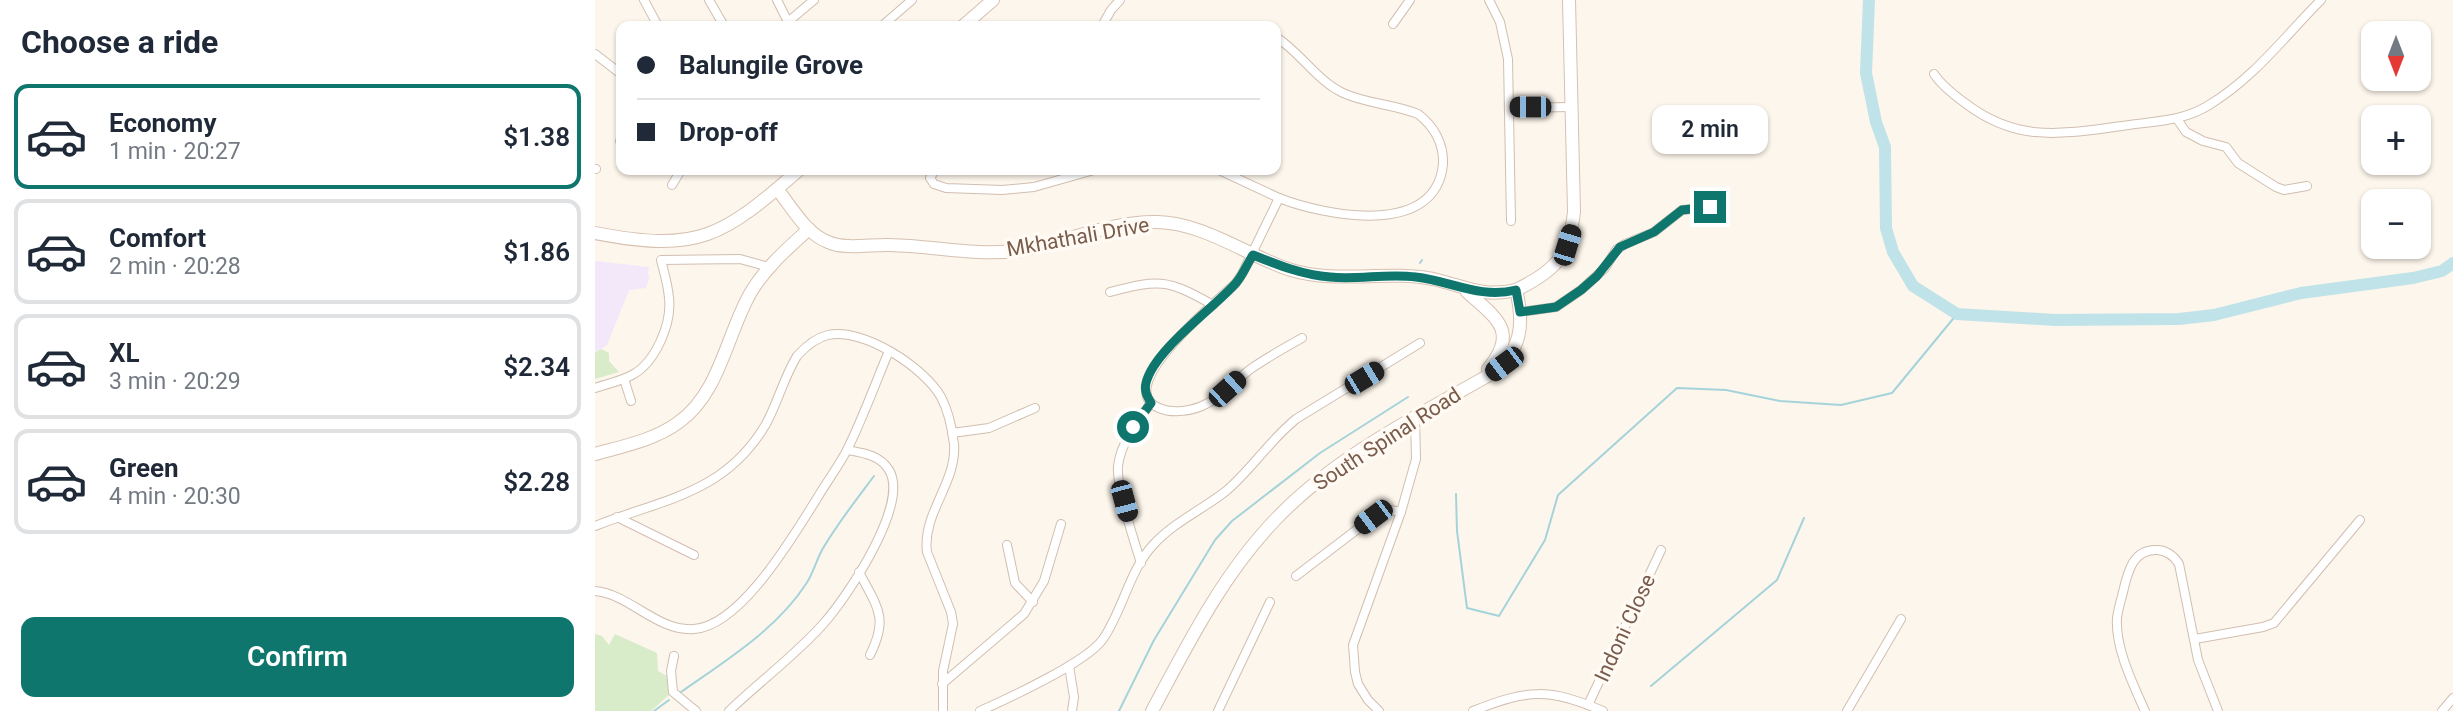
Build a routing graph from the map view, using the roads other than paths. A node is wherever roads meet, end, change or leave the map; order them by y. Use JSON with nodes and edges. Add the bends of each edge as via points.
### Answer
{"nodes":[{"id":1,"x":644,"y":0,"type":"edge"},
{"id":2,"x":709,"y":0,"type":"edge"},
{"id":3,"x":776,"y":0,"type":"edge"},
{"id":4,"x":814,"y":0,"type":"edge"},
{"id":5,"x":912,"y":0,"type":"edge"},
{"id":6,"x":993,"y":0,"type":"edge"},
{"id":7,"x":1120,"y":0,"type":"edge"},
{"id":8,"x":1410,"y":0,"type":"edge"},
{"id":9,"x":1489,"y":0,"type":"edge"},
{"id":10,"x":1569,"y":0,"type":"edge"},
{"id":11,"x":2321,"y":0,"type":"edge"},
{"id":12,"x":655,"y":21,"type":"edge"},
{"id":13,"x":721,"y":21,"type":"edge"},
{"id":14,"x":785,"y":21,"type":"edge"},
{"id":15,"x":790,"y":21,"type":"edge"},
{"id":16,"x":887,"y":21,"type":"edge"},
{"id":17,"x":969,"y":21,"type":"edge"},
{"id":18,"x":1105,"y":21,"type":"edge"},
{"id":19,"x":1393,"y":24,"type":"dead end"},
{"id":20,"x":1281,"y":41,"type":"edge"},
{"id":21,"x":595,"y":54,"type":"edge"},
{"id":22,"x":616,"y":70,"type":"edge"},
{"id":23,"x":1934,"y":74,"type":"dead end"},
{"id":24,"x":1572,"y":107,"type":"junction"},
{"id":25,"x":1509,"y":108,"type":"junction"},
{"id":26,"x":2177,"y":119,"type":"junction"},
{"id":27,"x":678,"y":175,"type":"edge"},
{"id":28,"x":793,"y":175,"type":"edge"},
{"id":29,"x":931,"y":175,"type":"edge"},
{"id":30,"x":1063,"y":175,"type":"edge"},
{"id":31,"x":1230,"y":175,"type":"edge"},
{"id":32,"x":672,"y":185,"type":"dead end"},
{"id":33,"x":2307,"y":186,"type":"dead end"},
{"id":34,"x":777,"y":189,"type":"junction"},
{"id":35,"x":1279,"y":198,"type":"junction"},
{"id":36,"x":1723,"y":202,"type":"dead end"},
{"id":37,"x":1511,"y":221,"type":"dead end"},
{"id":38,"x":809,"y":229,"type":"junction"},
{"id":39,"x":595,"y":233,"type":"edge"},
{"id":40,"x":1253,"y":255,"type":"junction"},
{"id":41,"x":769,"y":267,"type":"junction"},
{"id":42,"x":1461,"y":287,"type":"junction"},
{"id":43,"x":1516,"y":290,"type":"junction"},
{"id":44,"x":1110,"y":292,"type":"dead end"},
{"id":45,"x":1213,"y":305,"type":"junction"},
{"id":46,"x":1520,"y":312,"type":"junction"},
{"id":47,"x":1302,"y":338,"type":"dead end"},
{"id":48,"x":1420,"y":343,"type":"dead end"},
{"id":49,"x":889,"y":351,"type":"junction"},
{"id":50,"x":624,"y":379,"type":"junction"},
{"id":51,"x":1479,"y":381,"type":"junction"},
{"id":52,"x":595,"y":388,"type":"edge"},
{"id":53,"x":631,"y":401,"type":"dead end"},
{"id":54,"x":1151,"y":403,"type":"junction"},
{"id":55,"x":1035,"y":408,"type":"dead end"},
{"id":56,"x":1415,"y":418,"type":"junction"},
{"id":57,"x":952,"y":433,"type":"junction"},
{"id":58,"x":847,"y":450,"type":"junction"},
{"id":59,"x":595,"y":454,"type":"edge"},
{"id":60,"x":1401,"y":512,"type":"junction"},
{"id":61,"x":617,"y":517,"type":"junction"},
{"id":62,"x":2360,"y":520,"type":"dead end"},
{"id":63,"x":1061,"y":524,"type":"dead end"},
{"id":64,"x":595,"y":526,"type":"edge"},
{"id":65,"x":1007,"y":545,"type":"dead end"},
{"id":66,"x":1661,"y":551,"type":"dead end"},
{"id":67,"x":694,"y":555,"type":"dead end"},
{"id":68,"x":1140,"y":563,"type":"junction"},
{"id":69,"x":859,"y":572,"type":"junction"},
{"id":70,"x":1296,"y":576,"type":"dead end"},
{"id":71,"x":595,"y":591,"type":"edge"},
{"id":72,"x":1033,"y":602,"type":"junction"},
{"id":73,"x":1270,"y":602,"type":"dead end"},
{"id":74,"x":1902,"y":619,"type":"dead end"},
{"id":75,"x":2195,"y":639,"type":"junction"},
{"id":76,"x":870,"y":655,"type":"dead end"},
{"id":77,"x":674,"y":656,"type":"dead end"},
{"id":78,"x":1069,"y":666,"type":"junction"},
{"id":79,"x":941,"y":684,"type":"junction"},
{"id":80,"x":2453,"y":698,"type":"edge"},
{"id":81,"x":1588,"y":705,"type":"junction"},
{"id":82,"x":696,"y":711,"type":"edge"},
{"id":83,"x":729,"y":711,"type":"edge"},
{"id":84,"x":943,"y":711,"type":"edge"},
{"id":85,"x":980,"y":711,"type":"edge"},
{"id":86,"x":1072,"y":711,"type":"edge"},
{"id":87,"x":1152,"y":711,"type":"edge"},
{"id":88,"x":1218,"y":711,"type":"edge"},
{"id":89,"x":1379,"y":711,"type":"edge"},
{"id":90,"x":1473,"y":711,"type":"edge"},
{"id":91,"x":1603,"y":711,"type":"edge"},
{"id":92,"x":1847,"y":711,"type":"edge"},
{"id":93,"x":2145,"y":711,"type":"edge"},
{"id":94,"x":2218,"y":711,"type":"edge"},
{"id":95,"x":2442,"y":711,"type":"edge"}],
"edges":[{"from":1,"to":12,"type":"street"},
{"from":2,"to":13,"type":"street"},
{"from":3,"to":14,"type":"street"},
{"from":4,"to":15,"type":"street"},
{"from":5,"to":16,"type":"street"},
{"from":6,"to":17,"type":"street"},
{"from":7,"to":18,"type":"street"},
{"from":8,"to":19,"type":"street"},
{"from":9,"to":25,"type":"street","via":[[1507,50]]},
{"from":10,"to":24,"type":"street"},
{"from":11,"to":26,"type":"street","via":[[2249,76],[2207,106]]},
{"from":20,"to":35,"type":"street","via":[[1343,93],[1418,114],[1442,146],[1443,161],[1437,187],[1420,206],[1408,211],[1329,212]]},
{"from":21,"to":22,"type":"street"},
{"from":23,"to":26,"type":"street","via":[[1988,119],[2025,133]]},
{"from":24,"to":25,"type":"street"},
{"from":24,"to":43,"type":"street","via":[[1574,212],[1570,237],[1547,274]]},
{"from":25,"to":37,"type":"street"},
{"from":26,"to":33,"type":"street","via":[[2186,132],[2226,147],[2238,163],[2276,187]]},
{"from":27,"to":32,"type":"street"},
{"from":28,"to":34,"type":"street"},
{"from":29,"to":30,"type":"street","via":[[939,187],[1019,189]]},
{"from":31,"to":35,"type":"street"},
{"from":34,"to":38,"type":"street","name":"Mkhathali Drive"},
{"from":34,"to":39,"type":"street","via":[[734,223],[698,238],[659,242]]},
{"from":35,"to":40,"type":"street"},
{"from":36,"to":46,"type":"street","via":[[1682,210],[1654,232],[1625,244],[1581,290],[1556,307]]},
{"from":38,"to":40,"type":"street","name":"Mkhathali Drive","via":[[840,246],[1009,251],[1119,225],[1162,222],[1200,231]]},
{"from":38,"to":41,"type":"street"},
{"from":40,"to":42,"type":"street","name":"Mkhathali Drive","via":[[1311,275],[1414,276]]},
{"from":40,"to":45,"type":"street","via":[[1235,284]]},
{"from":41,"to":50,"type":"street","via":[[740,259],[661,260],[669,298],[667,320],[646,365]]},
{"from":41,"to":59,"type":"street","via":[[750,293],[710,384],[692,410],[653,436]]},
{"from":42,"to":43,"type":"street","name":"Mkhathali Drive","via":[[1494,294]]},
{"from":42,"to":51,"type":"street","via":[[1495,316],[1503,331],[1500,354]]},
{"from":43,"to":46,"type":"street","name":"South Spinal Road"},
{"from":44,"to":45,"type":"street","via":[[1145,283],[1170,283]]},
{"from":45,"to":54,"type":"street","via":[[1154,368],[1146,384]]},
{"from":46,"to":51,"type":"street","name":"South Spinal Road","via":[[1514,351]]},
{"from":47,"to":54,"type":"street","via":[[1253,367],[1204,405],[1167,410]]},
{"from":48,"to":68,"type":"street","via":[[1296,419],[1232,485],[1166,533]]},
{"from":49,"to":57,"type":"street","via":[[932,384],[947,410]]},
{"from":49,"to":58,"type":"street"},
{"from":49,"to":61,"type":"street","via":[[840,334],[813,341],[797,356],[755,440],[725,472],[694,492]]},
{"from":50,"to":52,"type":"street"},
{"from":50,"to":53,"type":"street"},
{"from":51,"to":56,"type":"street","name":"South Spinal Road"},
{"from":54,"to":68,"type":"street","via":[[1126,439],[1118,467]]},
{"from":55,"to":57,"type":"street","via":[[989,428]]},
{"from":56,"to":60,"type":"street","via":[[1416,459]]},
{"from":56,"to":87,"type":"street","name":"South Spinal Road","via":[[1323,477],[1268,528],[1227,578]]},
{"from":57,"to":79,"type":"street","via":[[951,472],[926,543],[953,624]]},
{"from":58,"to":69,"type":"street","via":[[882,461],[894,487],[883,529]]},
{"from":58,"to":71,"type":"street","via":[[767,574],[718,621],[681,629]]},
{"from":60,"to":70,"type":"street","via":[[1380,512]]},
{"from":60,"to":89,"type":"street","via":[[1353,645],[1358,684]]},
{"from":61,"to":64,"type":"street"},
{"from":61,"to":67,"type":"street"},
{"from":62,"to":75,"type":"street","via":[[2274,623]]},
{"from":63,"to":72,"type":"street"},
{"from":65,"to":72,"type":"street","via":[[1015,583]]},
{"from":66,"to":81,"type":"street","name":"Indoni Close"},
{"from":68,"to":78,"type":"street","via":[[1104,638]]},
{"from":69,"to":76,"type":"street","via":[[881,617]]},
{"from":69,"to":83,"type":"street","via":[[823,624]]},
{"from":72,"to":79,"type":"street","via":[[1016,622]]},
{"from":73,"to":88,"type":"street"},
{"from":74,"to":92,"type":"street"},
{"from":75,"to":93,"type":"street","via":[[2179,564],[2161,550],[2139,555],[2126,579],[2117,618],[2127,671]]},
{"from":75,"to":94,"type":"street","via":[[2201,672]]},
{"from":77,"to":82,"type":"street","via":[[671,686],[677,697]]},
{"from":78,"to":85,"type":"street"},
{"from":78,"to":86,"type":"street","via":[[1075,696]]},
{"from":79,"to":84,"type":"street"},
{"from":80,"to":95,"type":"street"},
{"from":81,"to":90,"type":"street","via":[[1558,695],[1531,694]]},
{"from":81,"to":91,"type":"street"}]}
